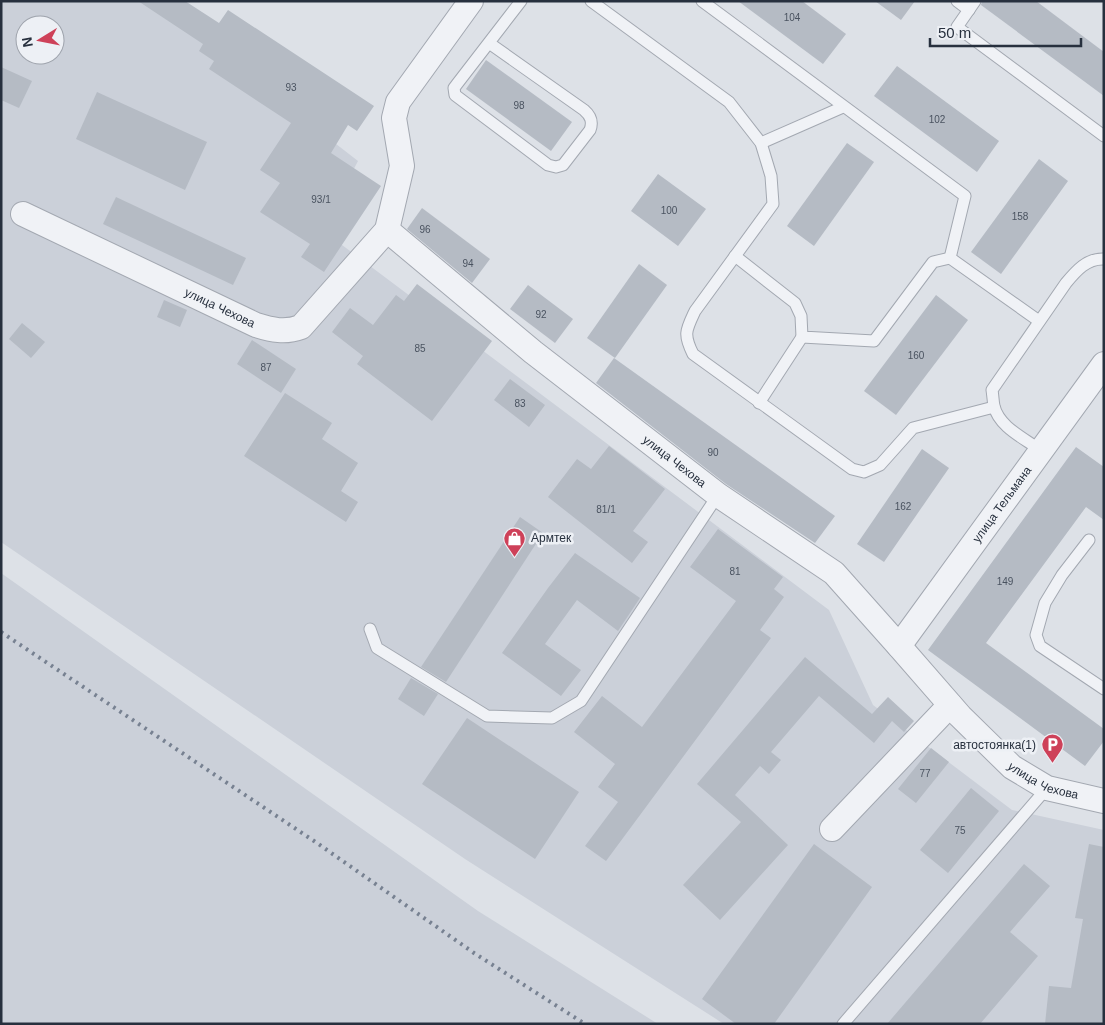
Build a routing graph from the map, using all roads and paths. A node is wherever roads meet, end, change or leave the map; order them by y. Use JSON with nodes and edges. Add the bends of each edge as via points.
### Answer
{"nodes":[{"id":1,"x":470,"y":1,"type":"edge"},
{"id":2,"x":521,"y":1,"type":"edge"},
{"id":3,"x":592,"y":1,"type":"edge"},
{"id":4,"x":702,"y":1,"type":"edge"},
{"id":5,"x":957,"y":1,"type":"edge"},
{"id":6,"x":972,"y":6,"type":"edge"},
{"id":7,"x":489,"y":43,"type":"junction"},
{"id":8,"x":843,"y":107,"type":"junction"},
{"id":9,"x":1104,"y":136,"type":"edge"},
{"id":10,"x":761,"y":143,"type":"junction"},
{"id":11,"x":23,"y":214,"type":"dead end"},
{"id":12,"x":387,"y":230,"type":"junction"},
{"id":13,"x":735,"y":256,"type":"junction"},
{"id":14,"x":950,"y":258,"type":"junction"},
{"id":15,"x":1104,"y":259,"type":"edge"},
{"id":16,"x":1039,"y":321,"type":"junction"},
{"id":17,"x":802,"y":337,"type":"junction"},
{"id":18,"x":1104,"y":364,"type":"edge"},
{"id":19,"x":759,"y":403,"type":"junction"},
{"id":20,"x":994,"y":406,"type":"junction"},
{"id":21,"x":1040,"y":450,"type":"junction"},
{"id":22,"x":718,"y":495,"type":"junction"},
{"id":23,"x":1089,"y":540,"type":"dead end"},
{"id":24,"x":370,"y":629,"type":"dead end"},
{"id":25,"x":899,"y":646,"type":"junction"},
{"id":26,"x":1104,"y":689,"type":"edge"},
{"id":27,"x":950,"y":705,"type":"junction"},
{"id":28,"x":1047,"y":788,"type":"junction"},
{"id":29,"x":1104,"y":801,"type":"edge"},
{"id":30,"x":832,"y":829,"type":"dead end"},
{"id":31,"x":843,"y":1024,"type":"edge"}],
"edges":[{"from":1,"to":12,"type":"street","name":"улица Чехова","via":[[398,102],[394,118],[402,166]]},
{"from":2,"to":7,"type":"lane"},
{"from":3,"to":10,"type":"lane","via":[[729,102]]},
{"from":4,"to":8,"type":"lane"},
{"from":5,"to":6,"type":"lane"},
{"from":6,"to":9,"type":"lane","via":[[957,27]]},
{"from":7,"to":7,"type":"lane","via":[[591,118],[590,130],[563,165],[548,165],[455,95],[454,88]]},
{"from":8,"to":10,"type":"lane"},
{"from":8,"to":14,"type":"lane","via":[[965,196]]},
{"from":10,"to":13,"type":"lane","via":[[771,176],[773,204]]},
{"from":11,"to":12,"type":"street","name":"улица Чехова","via":[[256,325],[276,331],[301,327]]},
{"from":12,"to":22,"type":"street","name":"улица Чехова","via":[[533,352]]},
{"from":13,"to":17,"type":"lane","via":[[795,303],[801,316]]},
{"from":13,"to":19,"type":"lane","via":[[695,310],[686,330],[688,343],[693,354]]},
{"from":14,"to":16,"type":"lane"},
{"from":14,"to":17,"type":"lane","via":[[932,262],[874,341]]},
{"from":15,"to":16,"type":"lane","via":[[1089,261],[1076,270]]},
{"from":16,"to":20,"type":"lane","via":[[992,390]]},
{"from":17,"to":19,"type":"lane"},
{"from":18,"to":21,"type":"street","name":"улица Тельмана"},
{"from":19,"to":20,"type":"lane","via":[[852,470],[864,472],[880,465],[913,428]]},
{"from":20,"to":21,"type":"lane","via":[[1004,424]]},
{"from":21,"to":25,"type":"street","name":"улица Тельмана"},
{"from":22,"to":24,"type":"lane","via":[[581,701],[552,718],[487,716],[377,648]]},
{"from":22,"to":25,"type":"street","name":"улица Чехова","via":[[834,573]]},
{"from":23,"to":26,"type":"lane","via":[[1045,603],[1036,635],[1040,646]]},
{"from":25,"to":27,"type":"street","name":"улица Чехова"},
{"from":27,"to":28,"type":"street","name":"улица Чехова","via":[[1012,767]]},
{"from":27,"to":30,"type":"street"},
{"from":28,"to":29,"type":"street","name":"улица Чехова"},
{"from":28,"to":31,"type":"lane"}]}
